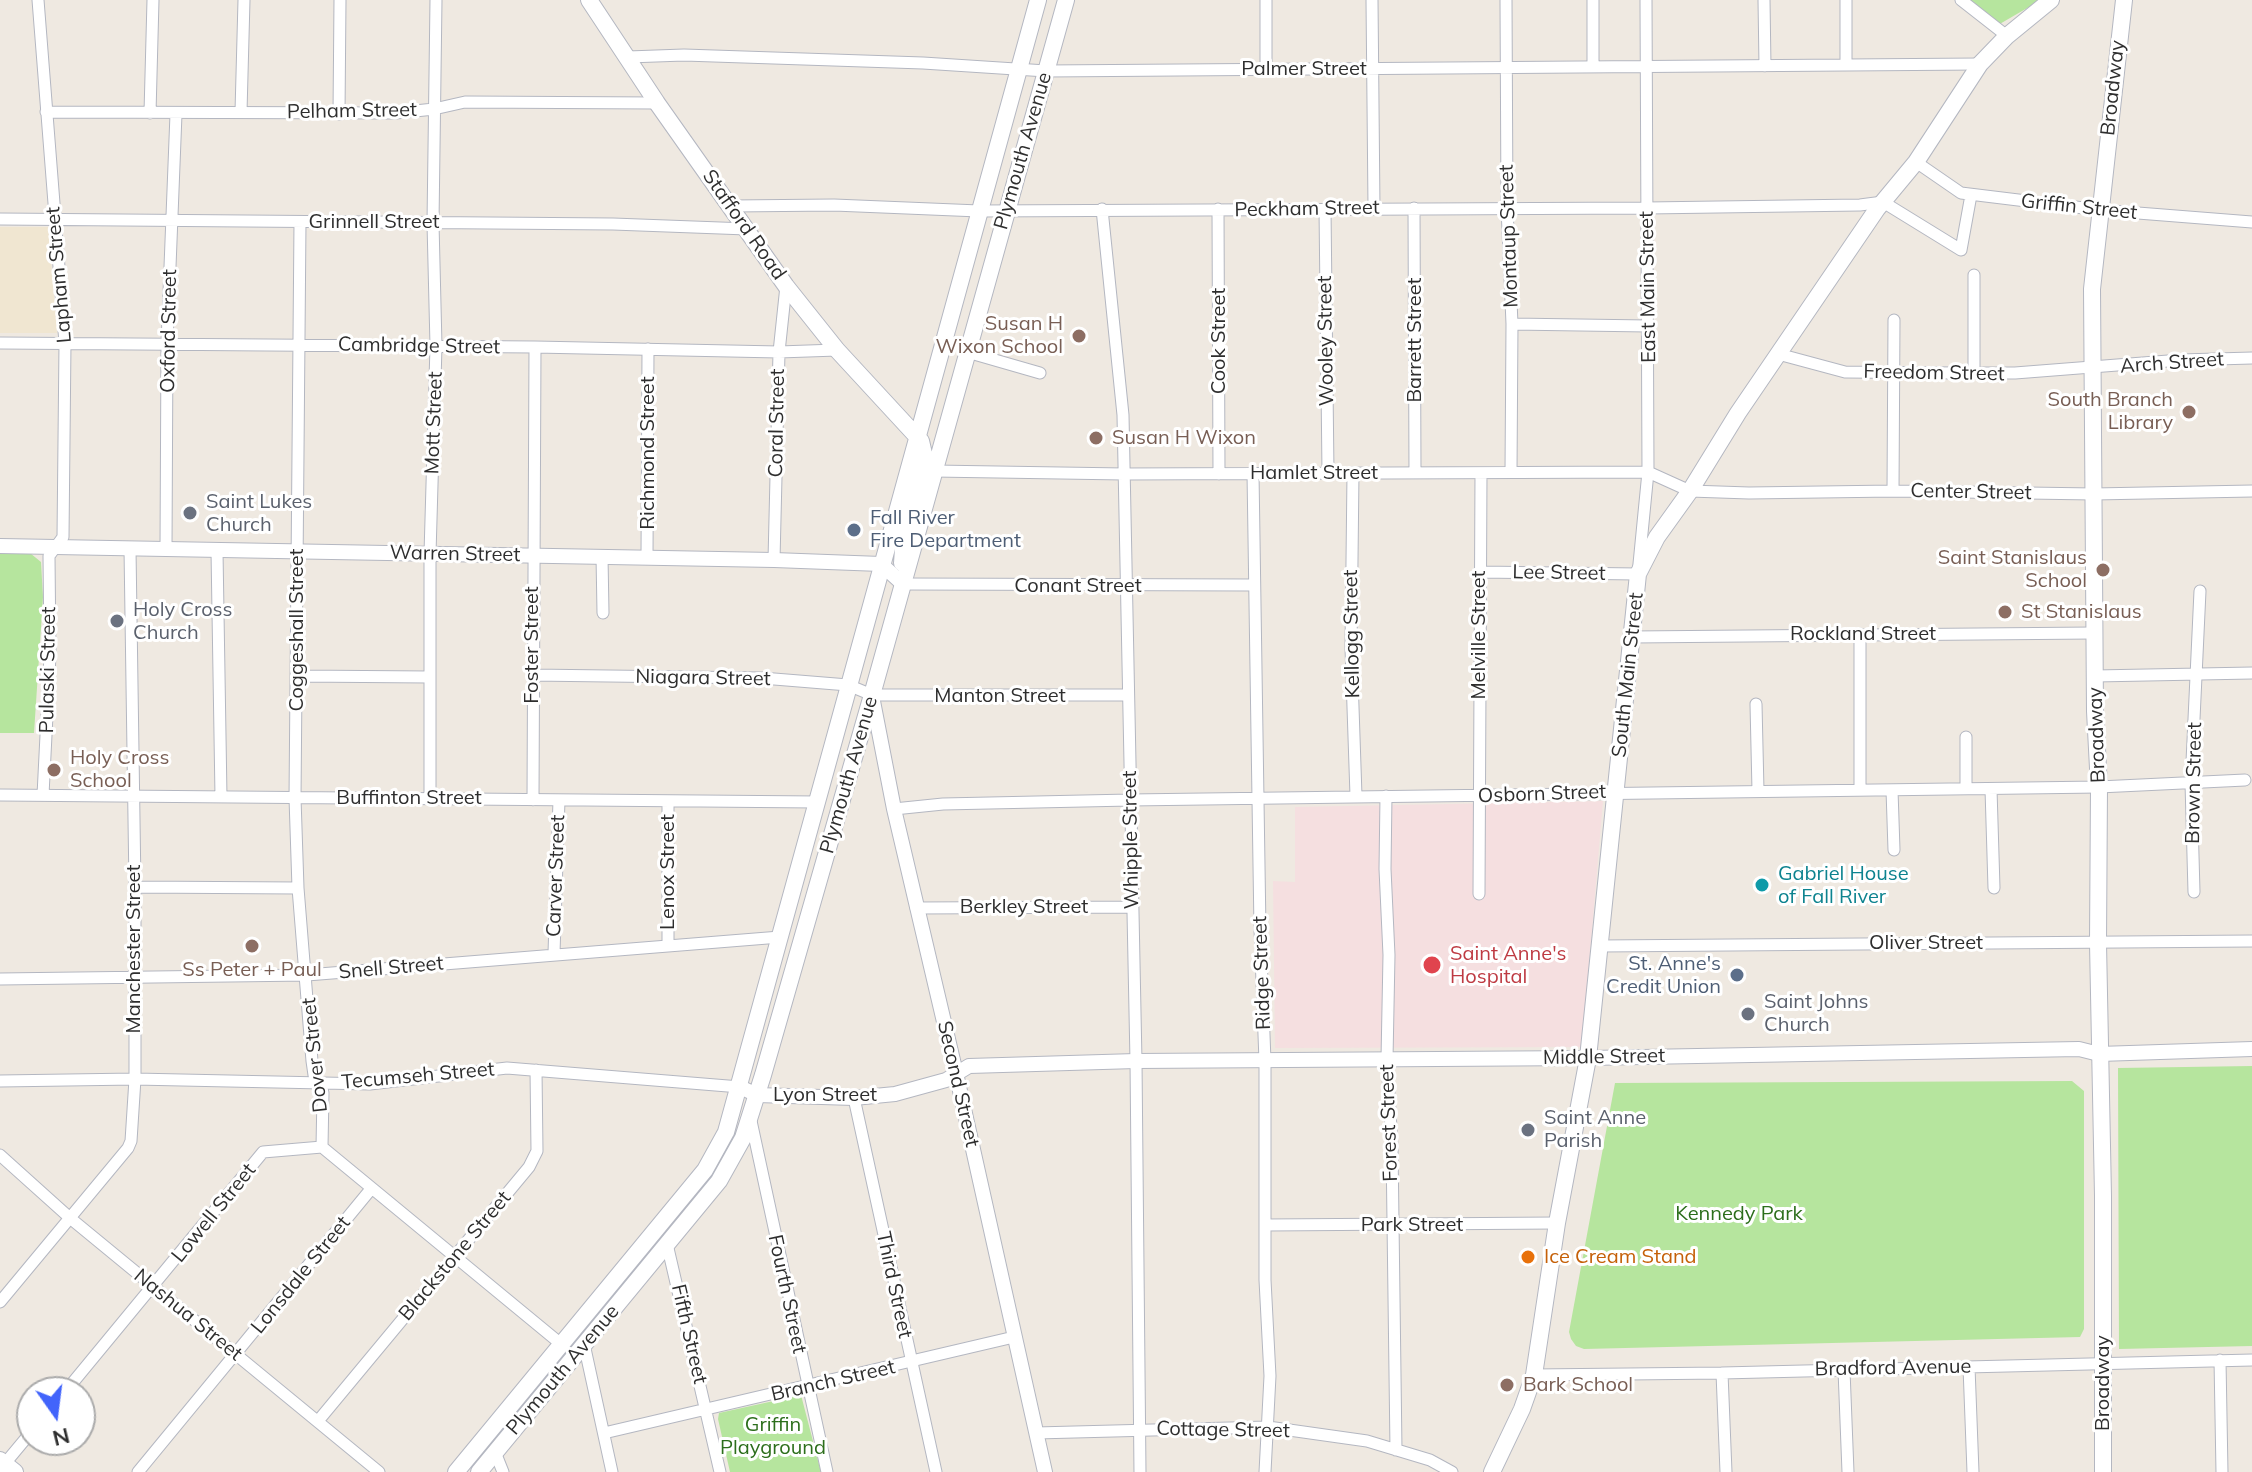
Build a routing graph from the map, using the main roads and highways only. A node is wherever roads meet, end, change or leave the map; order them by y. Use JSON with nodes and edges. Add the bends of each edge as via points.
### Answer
{"nodes":[{"id":1,"x":589,"y":0,"type":"edge"},
{"id":2,"x":1038,"y":0,"type":"edge"},
{"id":3,"x":1066,"y":0,"type":"edge"},
{"id":4,"x":2051,"y":0,"type":"edge"},
{"id":5,"x":2124,"y":0,"type":"edge"},
{"id":6,"x":916,"y":438,"type":"junction"},
{"id":7,"x":903,"y":584,"type":"junction"},
{"id":8,"x":456,"y":1472,"type":"edge"},
{"id":9,"x":479,"y":1472,"type":"edge"},
{"id":10,"x":1492,"y":1472,"type":"edge"},
{"id":11,"x":2103,"y":1472,"type":"edge"}],
"edges":[{"from":1,"to":6,"type":"main road","name":"Stafford Road","via":[[786,286]]},
{"from":2,"to":6,"type":"main road","name":"Plymouth Avenue"},
{"from":3,"to":7,"type":"main road","name":"Plymouth Avenue"},
{"from":4,"to":10,"type":"main road","name":"South Main Street","via":[[1980,64],[1778,354],[1638,574],[1588,1058],[1534,1375]]},
{"from":5,"to":11,"type":"main road","name":"Broadway","via":[[2092,289]]},
{"from":6,"to":7,"type":"main road","via":[[924,454],[905,523]]},
{"from":6,"to":8,"type":"main road","name":"Plymouth Avenue","via":[[726,1132],[710,1162]]},
{"from":7,"to":9,"type":"main road","name":"Plymouth Avenue","via":[[739,1146],[725,1172]]}]}
